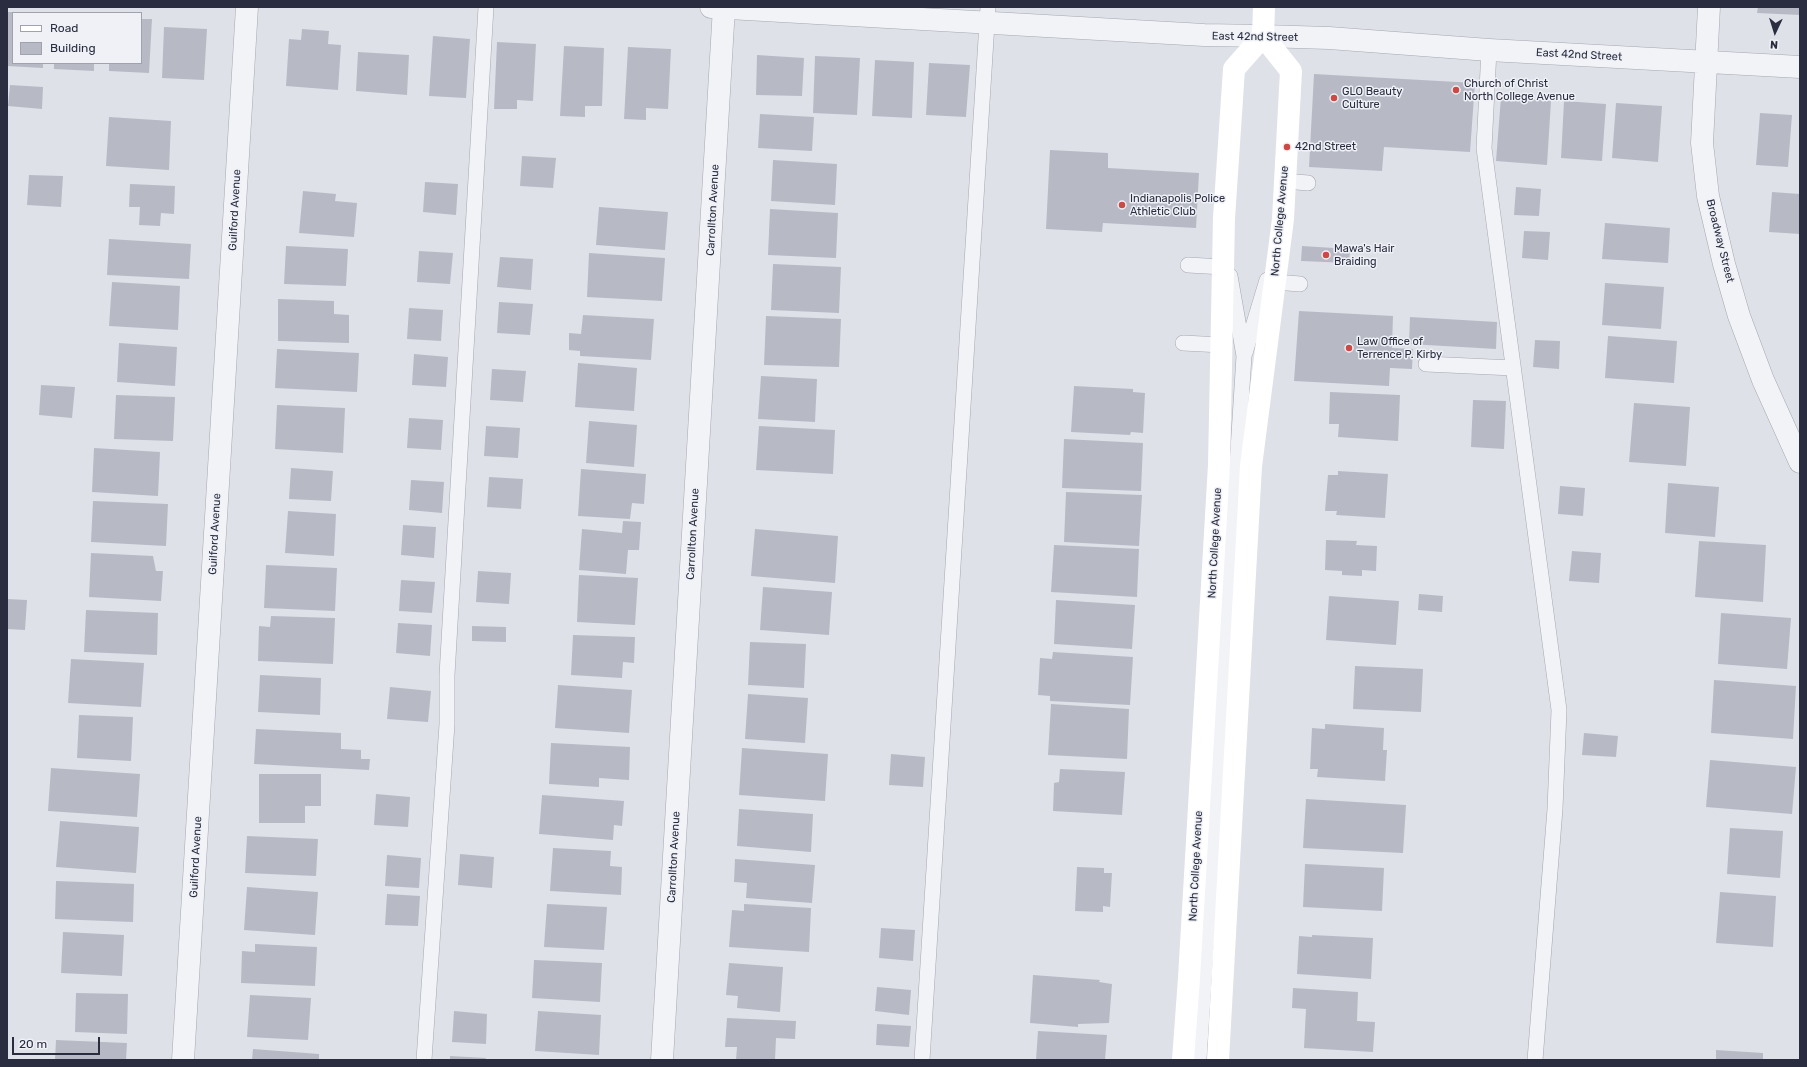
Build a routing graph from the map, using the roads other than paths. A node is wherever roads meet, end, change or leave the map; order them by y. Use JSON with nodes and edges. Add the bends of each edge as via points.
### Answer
{"nodes":[{"id":1,"x":247,"y":7,"type":"edge"},
{"id":2,"x":486,"y":7,"type":"edge"},
{"id":3,"x":720,"y":7,"type":"edge"},
{"id":4,"x":1264,"y":7,"type":"edge"},
{"id":5,"x":1709,"y":7,"type":"edge"},
{"id":6,"x":987,"y":14,"type":"edge"},
{"id":7,"x":1263,"y":36,"type":"junction"},
{"id":8,"x":1489,"y":50,"type":"junction"},
{"id":9,"x":1706,"y":62,"type":"junction"},
{"id":10,"x":1800,"y":67,"type":"edge"},
{"id":11,"x":1285,"y":181,"type":"junction"},
{"id":12,"x":1308,"y":183,"type":"dead end"},
{"id":13,"x":1224,"y":238,"type":"junction"},
{"id":14,"x":1280,"y":240,"type":"junction"},
{"id":15,"x":1188,"y":265,"type":"dead end"},
{"id":16,"x":1223,"y":267,"type":"junction"},
{"id":17,"x":1275,"y":282,"type":"junction"},
{"id":18,"x":1300,"y":284,"type":"dead end"},
{"id":19,"x":1183,"y":343,"type":"dead end"},
{"id":20,"x":1222,"y":345,"type":"junction"},
{"id":21,"x":1244,"y":356,"type":"junction"},
{"id":22,"x":1426,"y":364,"type":"dead end"},
{"id":23,"x":1513,"y":368,"type":"junction"},
{"id":24,"x":1800,"y":462,"type":"edge"},
{"id":25,"x":183,"y":1060,"type":"edge"},
{"id":26,"x":424,"y":1060,"type":"edge"},
{"id":27,"x":662,"y":1060,"type":"edge"},
{"id":28,"x":922,"y":1060,"type":"edge"},
{"id":29,"x":1183,"y":1060,"type":"edge"},
{"id":30,"x":1199,"y":1060,"type":"edge"},
{"id":31,"x":1218,"y":1060,"type":"edge"},
{"id":32,"x":1535,"y":1060,"type":"edge"}],
"edges":[{"from":1,"to":25,"type":"street","name":"Guilford Avenue"},
{"from":2,"to":26,"type":"lane","via":[[447,675],[447,724]]},
{"from":3,"to":6,"type":"street","name":"East 42nd Street"},
{"from":3,"to":27,"type":"street","name":"Carrollton Avenue"},
{"from":4,"to":7,"type":"main road"},
{"from":5,"to":9,"type":"street","name":"Broadway Street"},
{"from":6,"to":7,"type":"street","name":"East 42nd Street","via":[[1204,35]]},
{"from":6,"to":28,"type":"lane"},
{"from":7,"to":8,"type":"street","name":"East 42nd Street","via":[[1329,38]]},
{"from":7,"to":11,"type":"main road","name":"North College Avenue","via":[[1291,71]]},
{"from":7,"to":13,"type":"main road","name":"North College Avenue","via":[[1234,69]]},
{"from":8,"to":9,"type":"street","name":"East 42nd Street"},
{"from":8,"to":23,"type":"lane","via":[[1484,148]]},
{"from":9,"to":10,"type":"street","name":"East 42nd Street"},
{"from":9,"to":24,"type":"street","name":"Broadway Street","via":[[1702,143],[1707,190],[1717,237],[1739,316],[1763,380]]},
{"from":11,"to":12,"type":"lane"},
{"from":11,"to":14,"type":"main road","name":"North College Avenue"},
{"from":13,"to":16,"type":"main road","name":"North College Avenue"},
{"from":13,"to":21,"type":"lane"},
{"from":14,"to":17,"type":"main road","name":"North College Avenue"},
{"from":14,"to":21,"type":"lane"},
{"from":15,"to":16,"type":"lane"},
{"from":16,"to":20,"type":"main road","name":"North College Avenue"},
{"from":17,"to":18,"type":"lane"},
{"from":17,"to":31,"type":"main road","name":"North College Avenue","via":[[1251,466]]},
{"from":19,"to":20,"type":"lane"},
{"from":20,"to":29,"type":"main road","name":"North College Avenue","via":[[1219,473]]},
{"from":21,"to":30,"type":"lane","name":"North College Avenue"},
{"from":22,"to":23,"type":"lane"},
{"from":23,"to":32,"type":"lane","via":[[1559,710],[1555,809]]}]}
